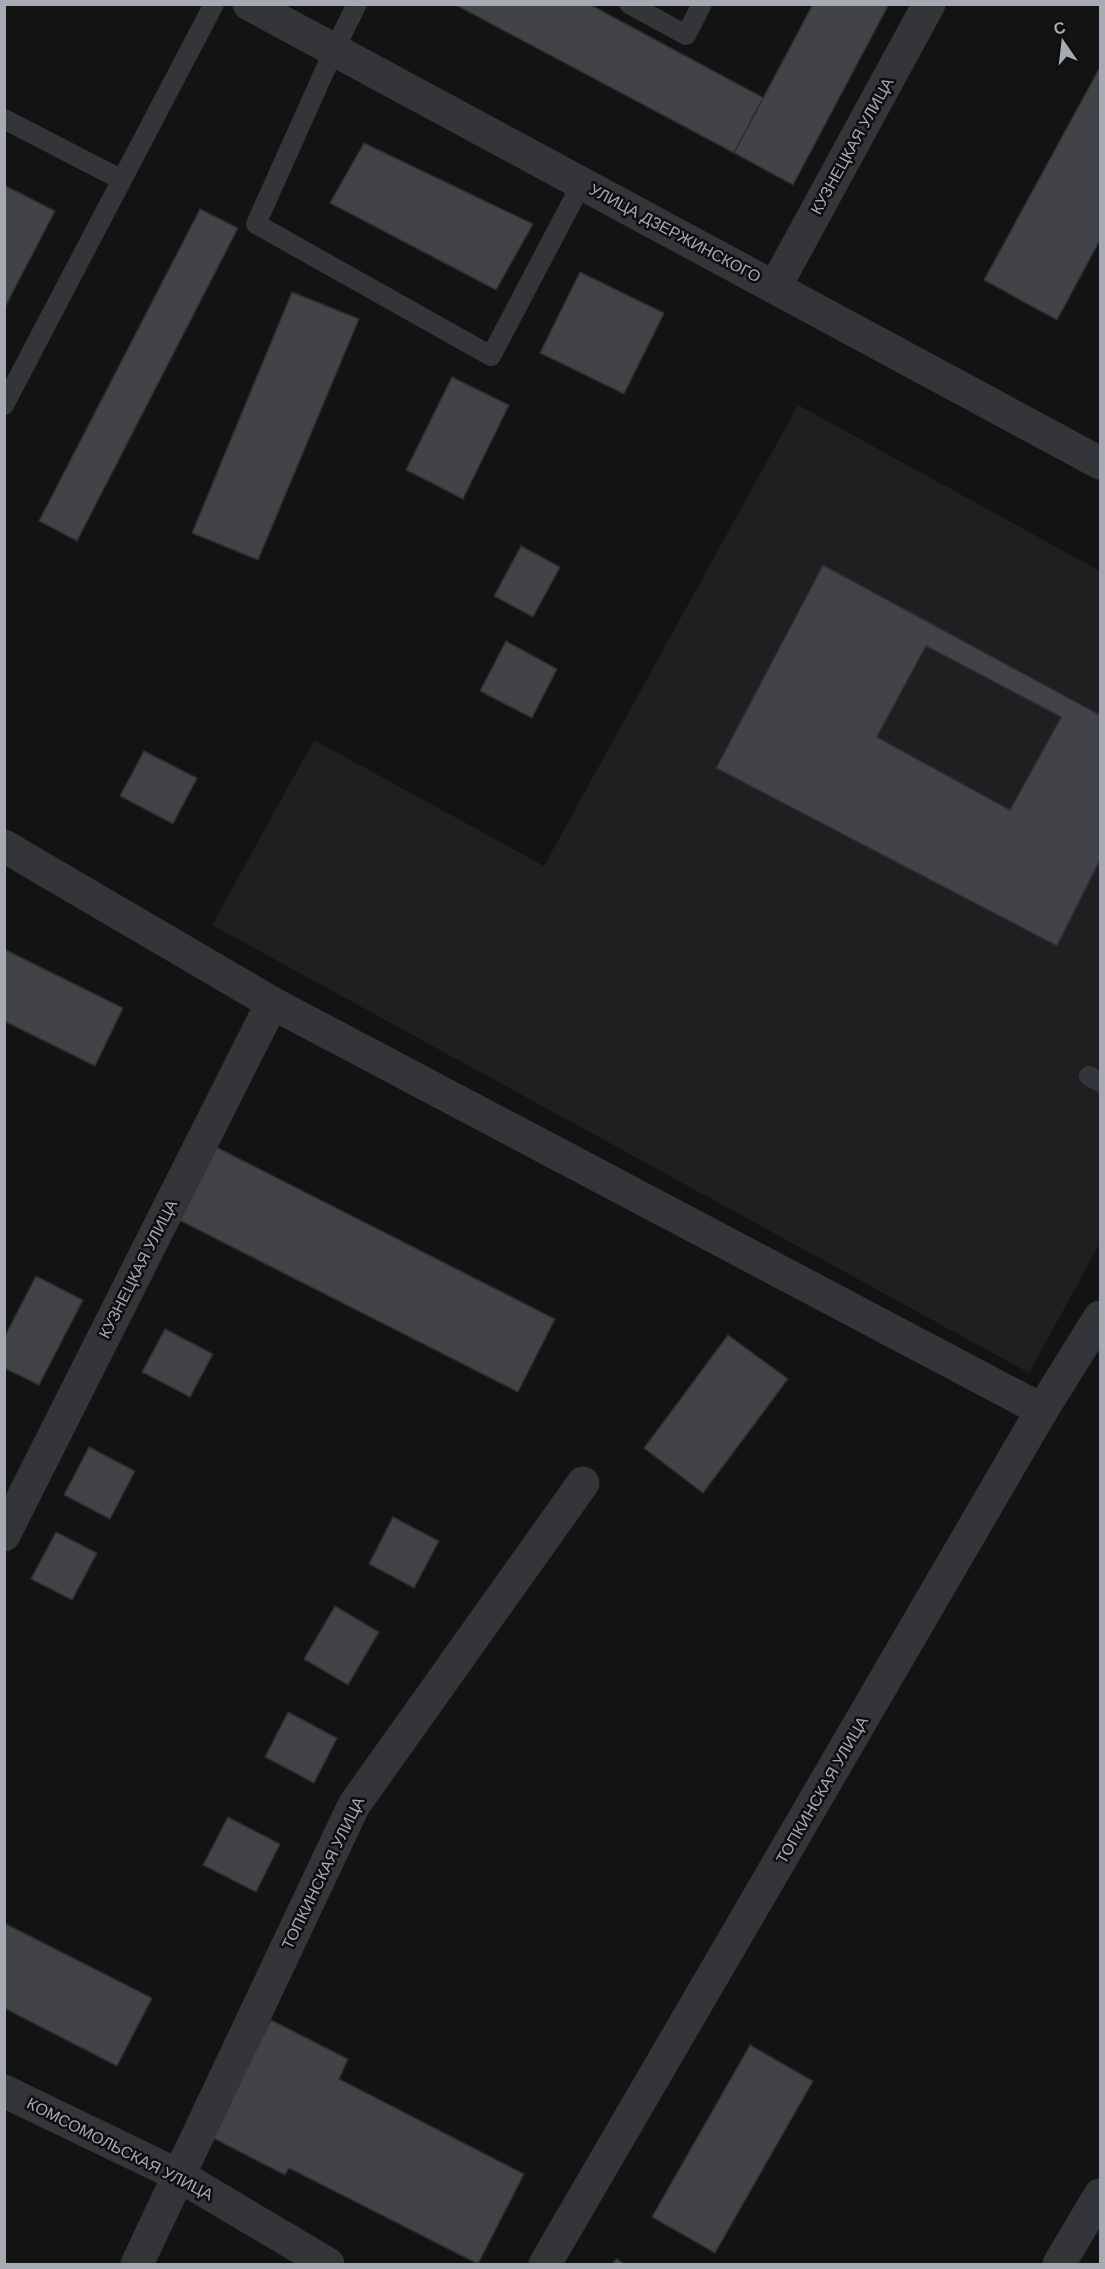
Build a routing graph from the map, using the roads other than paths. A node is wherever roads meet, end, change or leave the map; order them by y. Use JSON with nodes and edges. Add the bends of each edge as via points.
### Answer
{"nodes":[{"id":1,"x":214,"y":4,"type":"edge"},
{"id":2,"x":249,"y":4,"type":"edge"},
{"id":3,"x":357,"y":4,"type":"edge"},
{"id":4,"x":629,"y":4,"type":"edge"},
{"id":5,"x":702,"y":4,"type":"edge"},
{"id":6,"x":929,"y":4,"type":"edge"},
{"id":7,"x":334,"y":50,"type":"junction"},
{"id":8,"x":4,"y":119,"type":"edge"},
{"id":9,"x":122,"y":180,"type":"junction"},
{"id":10,"x":582,"y":183,"type":"junction"},
{"id":11,"x":775,"y":287,"type":"junction"},
{"id":12,"x":4,"y":405,"type":"edge"},
{"id":13,"x":1101,"y":463,"type":"edge"},
{"id":14,"x":4,"y":846,"type":"edge"},
{"id":15,"x":272,"y":1003,"type":"junction"},
{"id":16,"x":1101,"y":1317,"type":"edge"},
{"id":17,"x":1042,"y":1410,"type":"junction"},
{"id":18,"x":583,"y":1483,"type":"dead end"},
{"id":19,"x":4,"y":1535,"type":"edge"},
{"id":20,"x":4,"y":2091,"type":"edge"},
{"id":21,"x":178,"y":2175,"type":"junction"},
{"id":22,"x":1101,"y":2195,"type":"edge"},
{"id":23,"x":137,"y":2265,"type":"edge"},
{"id":24,"x":328,"y":2265,"type":"edge"},
{"id":25,"x":545,"y":2265,"type":"edge"},
{"id":26,"x":1059,"y":2265,"type":"edge"}],
"edges":[{"from":1,"to":9,"type":"lane"},
{"from":2,"to":7,"type":"street","name":"УЛИЦА ДЗЕРЖИНСКОГО"},
{"from":3,"to":7,"type":"lane"},
{"from":4,"to":5,"type":"lane","via":[[686,35]]},
{"from":6,"to":11,"type":"street","name":"КУЗНЕЦКАЯ УЛИЦА"},
{"from":7,"to":10,"type":"street","name":"УЛИЦА ДЗЕРЖИНСКОГО"},
{"from":7,"to":10,"type":"lane","via":[[256,224],[492,356]]},
{"from":8,"to":9,"type":"lane"},
{"from":9,"to":12,"type":"lane"},
{"from":10,"to":11,"type":"street","name":"УЛИЦА ДЗЕРЖИНСКОГО"},
{"from":11,"to":13,"type":"street","name":"УЛИЦА ДЗЕРЖИНСКОГО"},
{"from":14,"to":15,"type":"street"},
{"from":15,"to":17,"type":"street"},
{"from":15,"to":19,"type":"street","name":"КУЗНЕЦКАЯ УЛИЦА"},
{"from":16,"to":17,"type":"street","name":"ТОПКИНСКАЯ УЛИЦА"},
{"from":17,"to":25,"type":"street","name":"ТОПКИНСКАЯ УЛИЦА"},
{"from":18,"to":21,"type":"street","name":"ТОПКИНСКАЯ УЛИЦА","via":[[354,1805]]},
{"from":20,"to":21,"type":"street","name":"КОМСОМОЛЬСКАЯ УЛИЦА"},
{"from":21,"to":23,"type":"street","name":"ТОПКИНСКАЯ УЛИЦА"},
{"from":21,"to":24,"type":"street","name":"КОМСОМОЛЬСКАЯ УЛИЦА"},
{"from":22,"to":26,"type":"street"}]}
